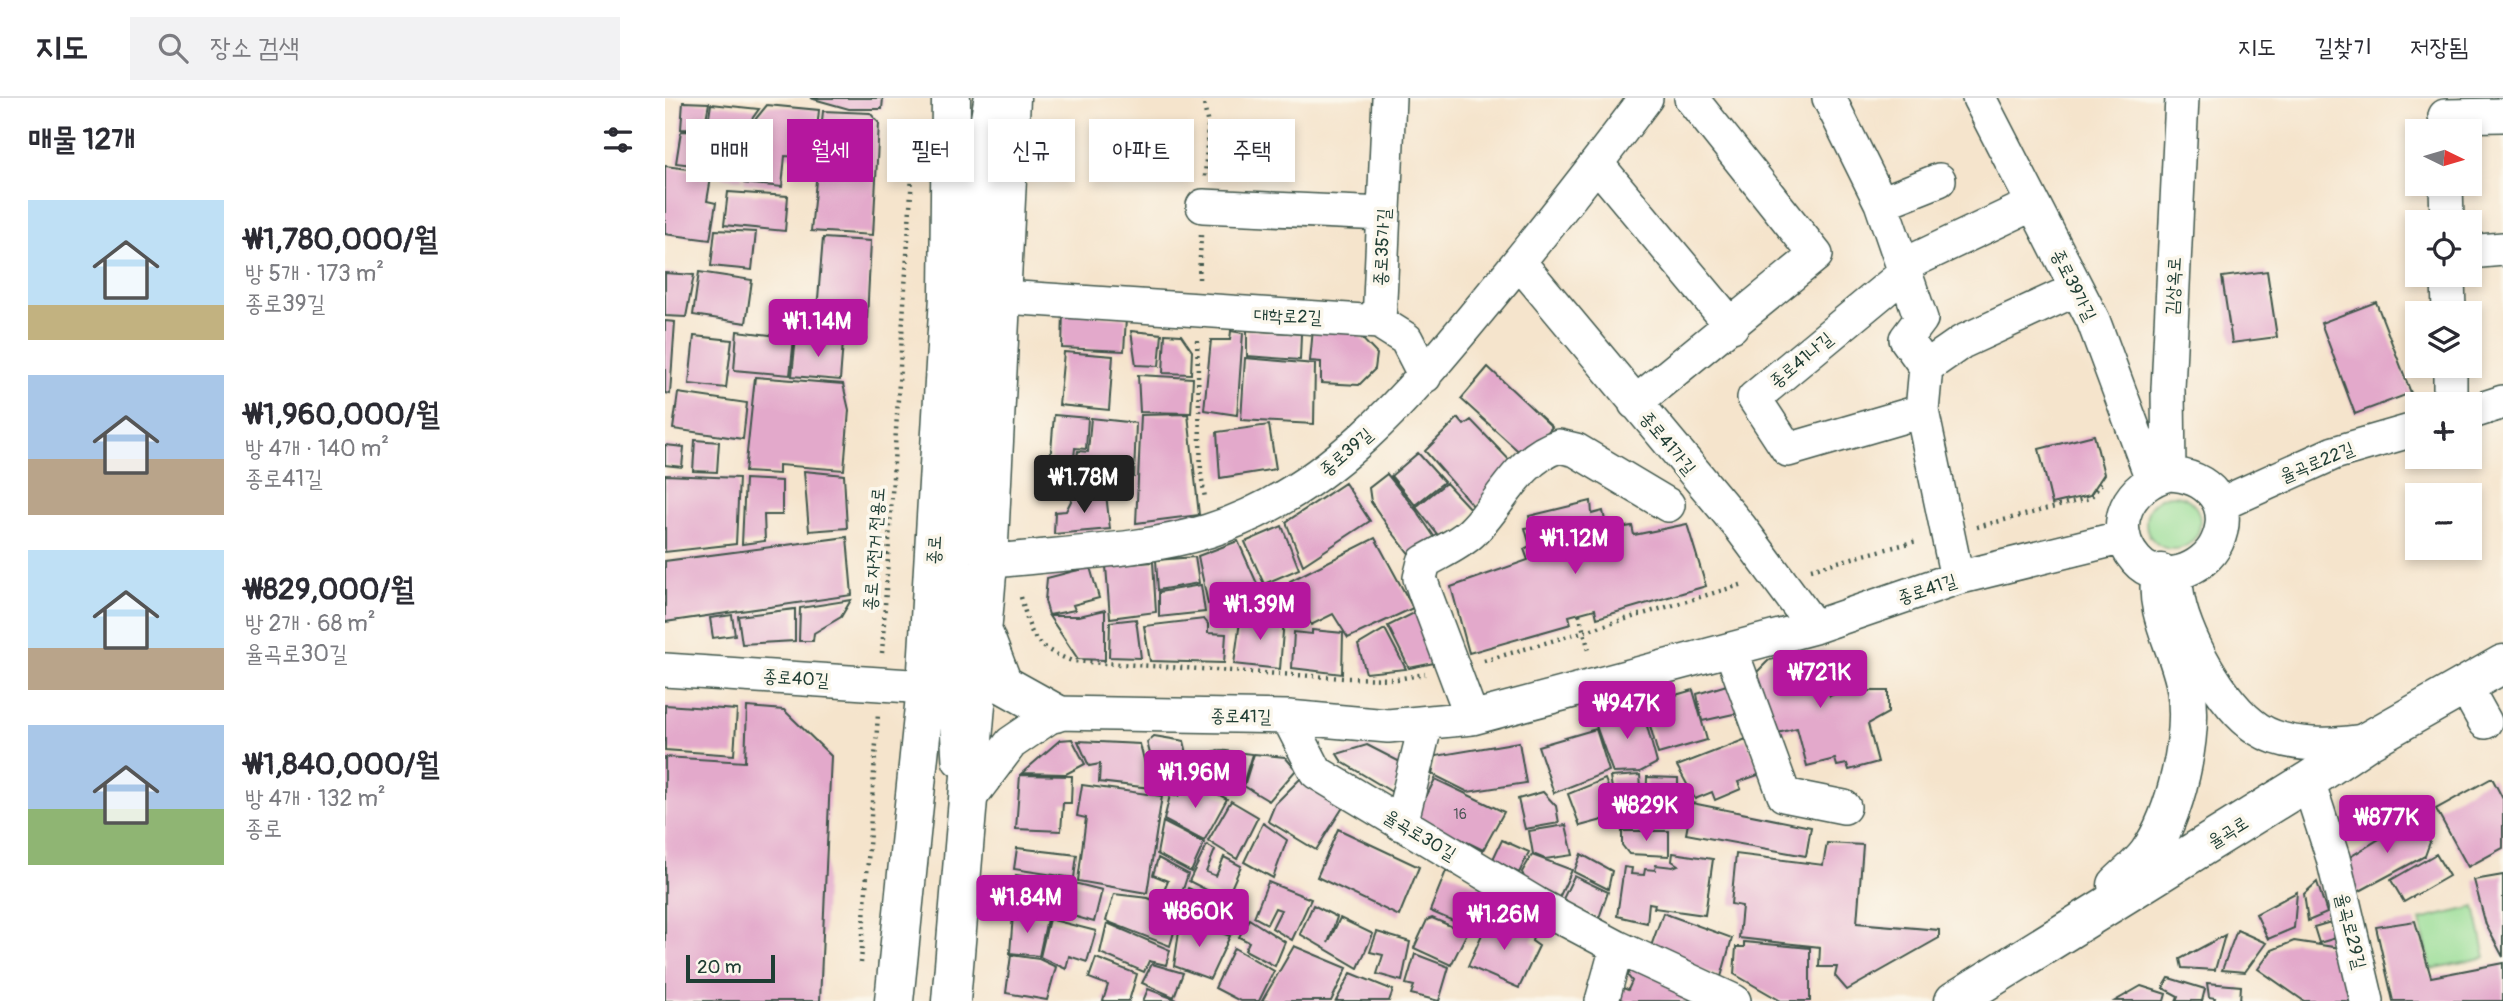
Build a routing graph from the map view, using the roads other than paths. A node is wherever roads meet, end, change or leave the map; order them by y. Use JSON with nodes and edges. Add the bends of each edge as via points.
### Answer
{"nodes":[{"id":1,"x":951,"y":98,"type":"edge"},
{"id":2,"x":967,"y":98,"type":"edge"},
{"id":3,"x":991,"y":98,"type":"edge"},
{"id":4,"x":1011,"y":98,"type":"edge"},
{"id":5,"x":1389,"y":98,"type":"edge"},
{"id":6,"x":1646,"y":98,"type":"edge"},
{"id":7,"x":1691,"y":98,"type":"edge"},
{"id":8,"x":1829,"y":98,"type":"edge"},
{"id":9,"x":1979,"y":98,"type":"edge"},
{"id":10,"x":2182,"y":98,"type":"edge"},
{"id":11,"x":2446,"y":115,"type":"edge"},
{"id":12,"x":2503,"y":115,"type":"edge"},
{"id":13,"x":1597,"y":164,"type":"junction"},
{"id":14,"x":1938,"y":180,"type":"dead end"},
{"id":15,"x":1881,"y":203,"type":"junction"},
{"id":16,"x":2033,"y":204,"type":"junction"},
{"id":17,"x":1203,"y":206,"type":"dead end"},
{"id":18,"x":1384,"y":214,"type":"junction"},
{"id":19,"x":2503,"y":249,"type":"edge"},
{"id":20,"x":2482,"y":251,"type":"edge"},
{"id":21,"x":1519,"y":261,"type":"junction"},
{"id":22,"x":1903,"y":270,"type":"junction"},
{"id":23,"x":2077,"y":289,"type":"junction"},
{"id":24,"x":949,"y":296,"type":"junction"},
{"id":25,"x":1004,"y":297,"type":"junction"},
{"id":26,"x":1379,"y":322,"type":"junction"},
{"id":27,"x":1732,"y":326,"type":"junction"},
{"id":28,"x":1926,"y":367,"type":"junction"},
{"id":29,"x":1425,"y":376,"type":"junction"},
{"id":30,"x":2503,"y":402,"type":"edge"},
{"id":31,"x":1635,"y":403,"type":"junction"},
{"id":32,"x":2482,"y":409,"type":"edge"},
{"id":33,"x":1922,"y":411,"type":"junction"},
{"id":34,"x":2405,"y":432,"type":"edge"},
{"id":35,"x":2160,"y":476,"type":"junction"},
{"id":36,"x":2221,"y":504,"type":"junction"},
{"id":37,"x":1668,"y":505,"type":"dead end"},
{"id":38,"x":2124,"y":537,"type":"junction"},
{"id":39,"x":999,"y":560,"type":"junction"},
{"id":40,"x":2168,"y":573,"type":"junction"},
{"id":41,"x":1957,"y":578,"type":"junction"},
{"id":42,"x":1814,"y":627,"type":"junction"},
{"id":43,"x":982,"y":630,"type":"junction"},
{"id":44,"x":1731,"y":650,"type":"junction"},
{"id":45,"x":2503,"y":664,"type":"edge"},
{"id":46,"x":665,"y":670,"type":"edge"},
{"id":47,"x":2465,"y":686,"type":"junction"},
{"id":48,"x":926,"y":687,"type":"junction"},
{"id":49,"x":1055,"y":713,"type":"junction"},
{"id":50,"x":1288,"y":717,"type":"junction"},
{"id":51,"x":1472,"y":718,"type":"junction"},
{"id":52,"x":2486,"y":722,"type":"dead end"},
{"id":53,"x":1426,"y":723,"type":"junction"},
{"id":54,"x":2369,"y":740,"type":"junction"},
{"id":55,"x":2308,"y":781,"type":"junction"},
{"id":56,"x":1844,"y":807,"type":"dead end"},
{"id":57,"x":966,"y":817,"type":"junction"},
{"id":58,"x":1401,"y":824,"type":"junction"},
{"id":59,"x":2077,"y":926,"type":"junction"},
{"id":60,"x":1617,"y":947,"type":"junction"},
{"id":61,"x":1957,"y":1000,"type":"edge"},
{"id":62,"x":894,"y":1001,"type":"edge"},
{"id":63,"x":951,"y":1001,"type":"edge"},
{"id":64,"x":1602,"y":1001,"type":"edge"},
{"id":65,"x":1734,"y":1001,"type":"edge"},
{"id":66,"x":2367,"y":1001,"type":"edge"}],
"edges":[{"from":1,"to":24,"type":"main road","name":"종로"},
{"from":2,"to":24,"type":"street"},
{"from":3,"to":57,"type":"street","via":[[978,174],[951,623]]},
{"from":4,"to":25,"type":"main road"},
{"from":5,"to":18,"type":"street","name":"종로35가길"},
{"from":6,"to":13,"type":"street","name":"종로39길"},
{"from":7,"to":27,"type":"street","via":[[1816,255]]},
{"from":8,"to":15,"type":"street"},
{"from":9,"to":16,"type":"street","name":"종로39가길"},
{"from":10,"to":35,"type":"street","name":"김상옥로"},
{"from":11,"to":12,"type":"street"},
{"from":13,"to":21,"type":"street","name":"종로39길"},
{"from":13,"to":27,"type":"street"},
{"from":14,"to":15,"type":"street"},
{"from":15,"to":22,"type":"street"},
{"from":16,"to":22,"type":"street"},
{"from":16,"to":23,"type":"street","name":"종로39가길"},
{"from":17,"to":18,"type":"street"},
{"from":18,"to":26,"type":"street","name":"종로35가길"},
{"from":19,"to":20,"type":"street"},
{"from":21,"to":29,"type":"street","name":"종로39길"},
{"from":21,"to":31,"type":"street","name":"종로41가길"},
{"from":22,"to":28,"type":"street","via":[[1921,319],[1906,339]]},
{"from":22,"to":33,"type":"street","name":"종로41나길","via":[[1754,398],[1788,450]]},
{"from":23,"to":28,"type":"street","via":[[1962,342]]},
{"from":23,"to":35,"type":"street","name":"종로39가길","via":[[2136,437]]},
{"from":24,"to":48,"type":"main road","name":"종로"},
{"from":25,"to":26,"type":"street","name":"대학로2길"},
{"from":25,"to":39,"type":"main road"},
{"from":26,"to":29,"type":"street","via":[[1406,339]]},
{"from":27,"to":31,"type":"street"},
{"from":28,"to":33,"type":"street"},
{"from":29,"to":39,"type":"street","name":"종로39길","via":[[1350,452],[1297,491],[1211,530],[1177,540]]},
{"from":30,"to":32,"type":"street"},
{"from":31,"to":42,"type":"street","name":"종로41가길","via":[[1740,527]]},
{"from":33,"to":41,"type":"street"},
{"from":34,"to":36,"type":"street","name":"율곡로22길","via":[[2334,453]]},
{"from":35,"to":36,"type":"street","via":[[2189,475],[2207,485]]},
{"from":35,"to":38,"type":"street","via":[[2133,494],[2123,519]]},
{"from":36,"to":40,"type":"street","via":[[2222,530],[2212,553],[2194,568]]},
{"from":37,"to":51,"type":"street","via":[[1570,448],[1554,448],[1510,482],[1470,534],[1424,562],[1425,593]]},
{"from":38,"to":40,"type":"street","via":[[2137,561]]},
{"from":38,"to":41,"type":"street","name":"종로41길"},
{"from":39,"to":43,"type":"main road"},
{"from":40,"to":54,"type":"street","via":[[2179,613],[2203,660],[2228,698],[2258,729],[2333,747]]},
{"from":40,"to":59,"type":"main road","via":[[2159,583],[2164,619],[2186,689],[2186,740],[2173,803],[2148,854]]},
{"from":41,"to":42,"type":"street","name":"종로41길"},
{"from":42,"to":44,"type":"street","name":"종로41길"},
{"from":43,"to":49,"type":"main road","via":[[1003,684]]},
{"from":43,"to":57,"type":"main road"},
{"from":44,"to":51,"type":"street","name":"종로41길"},
{"from":44,"to":56,"type":"street","via":[[1784,795]]},
{"from":45,"to":47,"type":"main road","name":"율곡로"},
{"from":46,"to":48,"type":"street","name":"종로40길"},
{"from":47,"to":52,"type":"street"},
{"from":47,"to":54,"type":"main road","name":"율곡로"},
{"from":48,"to":62,"type":"main road","name":"종로"},
{"from":49,"to":50,"type":"street","name":"종로41길"},
{"from":49,"to":57,"type":"street","via":[[1011,743]]},
{"from":50,"to":53,"type":"street","name":"종로41길","via":[[1388,726]]},
{"from":50,"to":58,"type":"street","name":"율곡로30길","via":[[1316,772]]},
{"from":51,"to":53,"type":"street","name":"종로41길"},
{"from":53,"to":58,"type":"street"},
{"from":54,"to":55,"type":"main road","name":"율곡로"},
{"from":55,"to":59,"type":"main road","name":"율곡로"},
{"from":55,"to":66,"type":"street","name":"율곡로29길","via":[[2333,858]]},
{"from":57,"to":63,"type":"main road"},
{"from":58,"to":60,"type":"street","name":"율곡로30길"},
{"from":59,"to":61,"type":"main road","name":"율곡로"},
{"from":60,"to":64,"type":"street"},
{"from":60,"to":65,"type":"street","name":"율곡로30길"}]}
